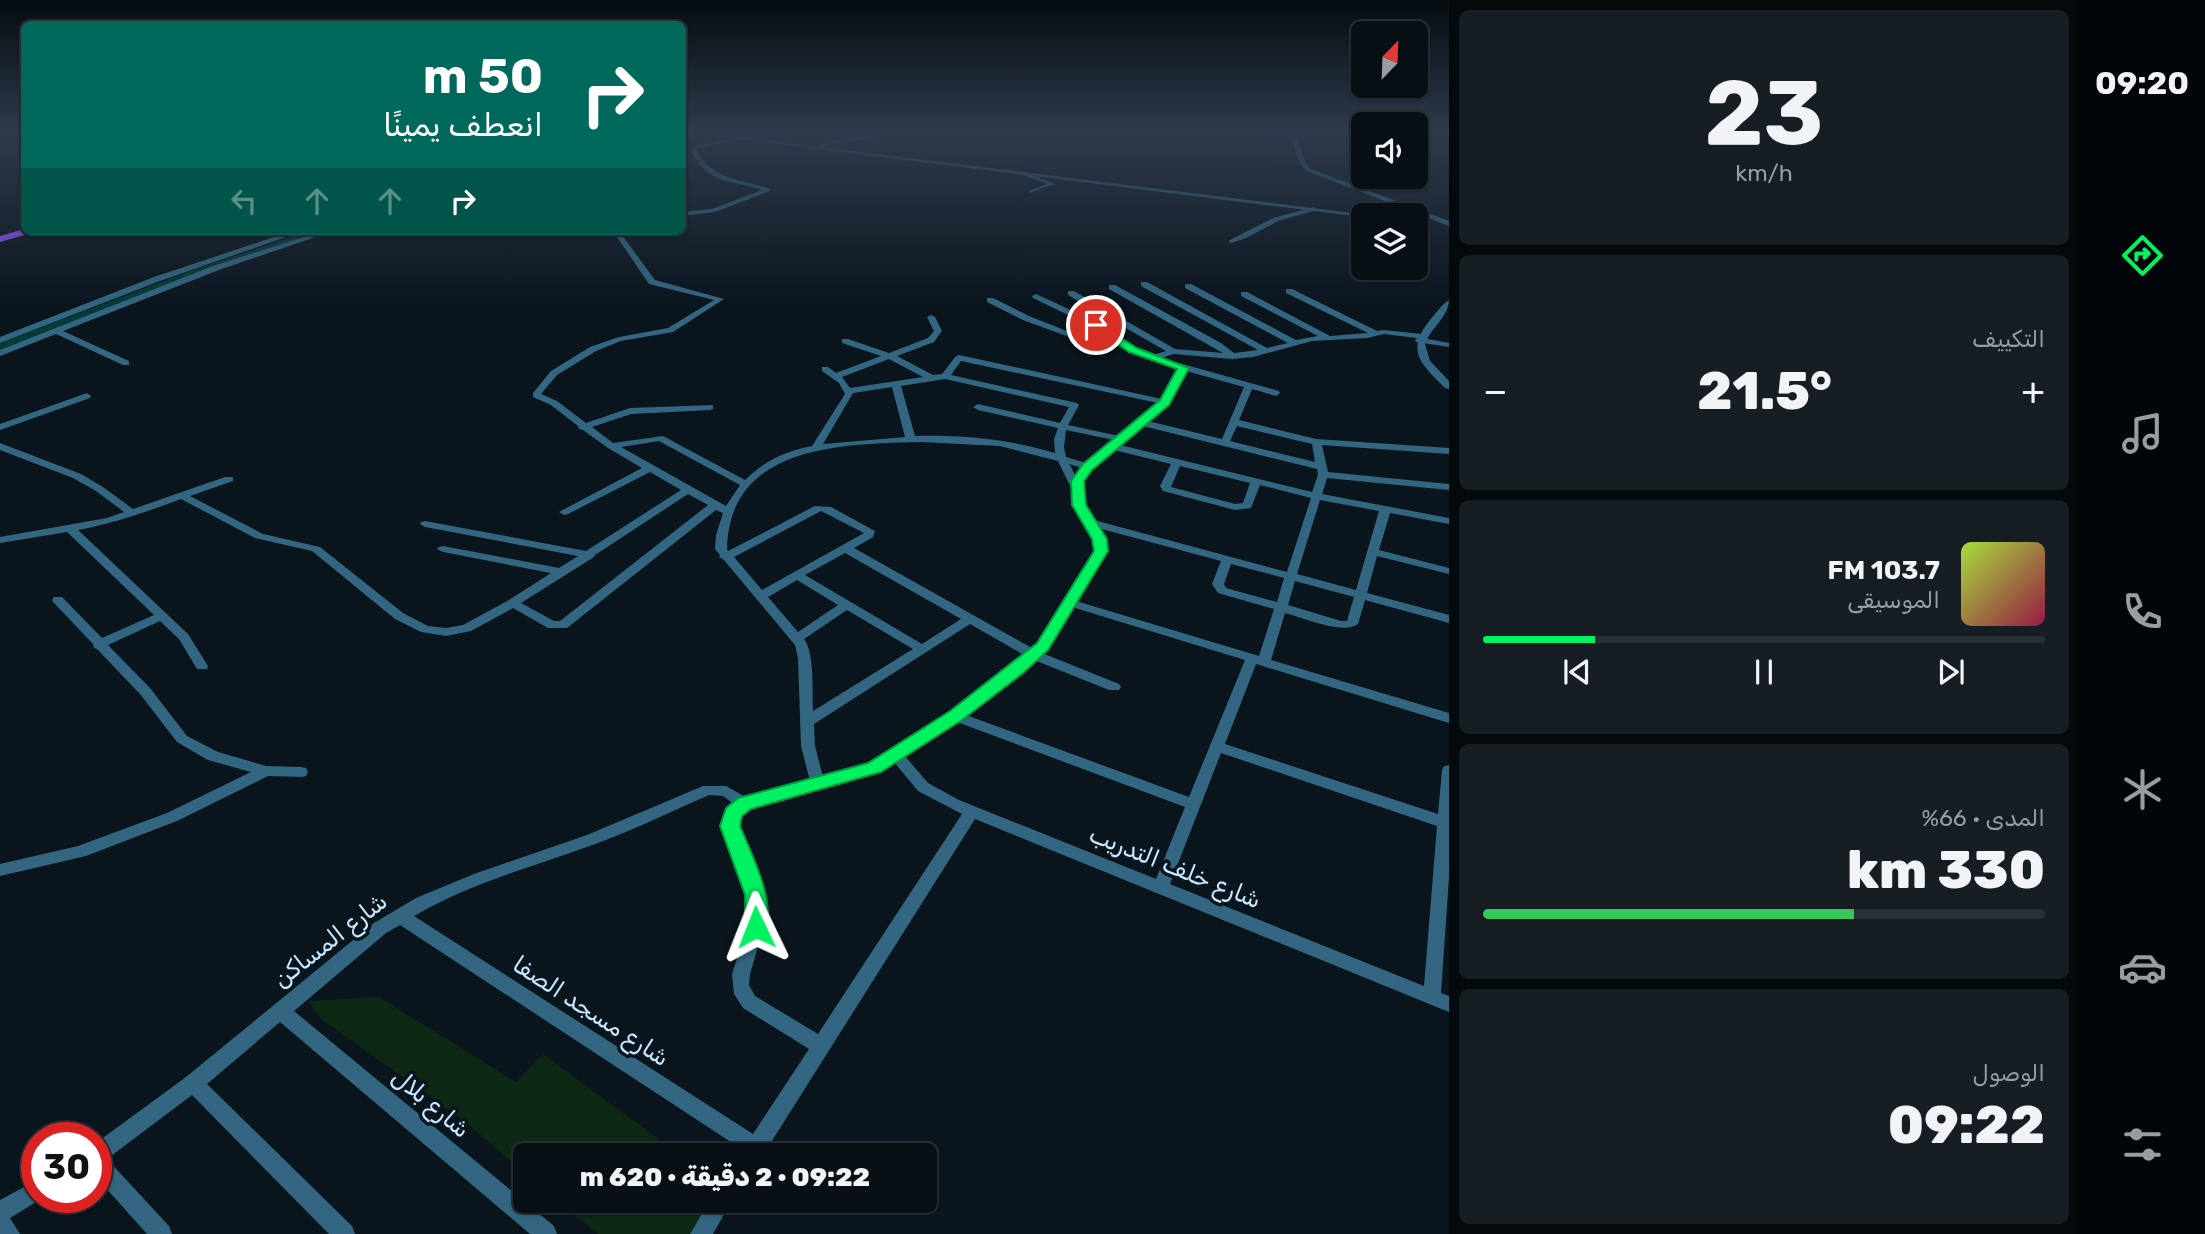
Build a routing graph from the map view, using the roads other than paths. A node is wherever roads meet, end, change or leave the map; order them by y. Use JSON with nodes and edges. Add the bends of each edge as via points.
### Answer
{"nodes":[{"id":1,"x":767,"y":191,"type":"edge"},
{"id":2,"x":1035,"y":191,"type":"edge"},
{"id":3,"x":1164,"y":191,"type":"edge"},
{"id":4,"x":1356,"y":191,"type":"edge"},
{"id":5,"x":1031,"y":192,"type":"dead end"},
{"id":6,"x":1383,"y":203,"type":"edge"},
{"id":7,"x":1314,"y":209,"type":"junction"},
{"id":8,"x":1351,"y":213,"type":"edge"},
{"id":9,"x":686,"y":214,"type":"edge"},
{"id":10,"x":1428,"y":221,"type":"edge"},
{"id":11,"x":1428,"y":224,"type":"edge"},
{"id":12,"x":1449,"y":225,"type":"edge"},
{"id":13,"x":21,"y":227,"type":"edge"},
{"id":14,"x":0,"y":233,"type":"edge"},
{"id":15,"x":21,"y":234,"type":"edge"},
{"id":16,"x":1449,"y":234,"type":"edge"},
{"id":17,"x":289,"y":235,"type":"edge"},
{"id":18,"x":317,"y":235,"type":"edge"},
{"id":19,"x":619,"y":235,"type":"edge"},
{"id":20,"x":0,"y":239,"type":"edge"},
{"id":21,"x":1231,"y":241,"type":"dead end"},
{"id":22,"x":166,"y":282,"type":"junction"},
{"id":23,"x":1144,"y":284,"type":"dead end"},
{"id":24,"x":1188,"y":286,"type":"dead end"},
{"id":25,"x":1112,"y":287,"type":"dead end"},
{"id":26,"x":1289,"y":291,"type":"dead end"},
{"id":27,"x":1071,"y":293,"type":"dead end"},
{"id":28,"x":1244,"y":294,"type":"dead end"},
{"id":29,"x":1036,"y":296,"type":"dead end"},
{"id":30,"x":990,"y":300,"type":"dead end"},
{"id":31,"x":1449,"y":303,"type":"edge"},
{"id":32,"x":931,"y":317,"type":"dead end"},
{"id":33,"x":55,"y":330,"type":"junction"},
{"id":34,"x":1106,"y":333,"type":"junction"},
{"id":35,"x":1376,"y":334,"type":"junction"},
{"id":36,"x":1329,"y":338,"type":"junction"},
{"id":37,"x":1421,"y":338,"type":"junction"},
{"id":38,"x":1083,"y":339,"type":"junction"},
{"id":39,"x":0,"y":340,"type":"edge"},
{"id":40,"x":845,"y":341,"type":"dead end"},
{"id":41,"x":1070,"y":343,"type":"dead end"},
{"id":42,"x":1295,"y":343,"type":"junction"},
{"id":43,"x":1449,"y":345,"type":"edge"},
{"id":44,"x":1264,"y":349,"type":"junction"},
{"id":45,"x":1173,"y":351,"type":"junction"},
{"id":46,"x":0,"y":353,"type":"edge"},
{"id":47,"x":1233,"y":356,"type":"junction"},
{"id":48,"x":892,"y":357,"type":"junction"},
{"id":49,"x":1153,"y":358,"type":"junction"},
{"id":50,"x":126,"y":363,"type":"dead end"},
{"id":51,"x":1184,"y":368,"type":"junction"},
{"id":52,"x":825,"y":369,"type":"dead end"},
{"id":53,"x":836,"y":376,"type":"junction"},
{"id":54,"x":945,"y":376,"type":"junction"},
{"id":55,"x":933,"y":379,"type":"junction"},
{"id":56,"x":1445,"y":379,"type":"edge"},
{"id":57,"x":895,"y":385,"type":"junction"},
{"id":58,"x":1249,"y":386,"type":"junction"},
{"id":59,"x":1449,"y":386,"type":"edge"},
{"id":60,"x":849,"y":391,"type":"junction"},
{"id":61,"x":1276,"y":393,"type":"dead end"},
{"id":62,"x":87,"y":396,"type":"dead end"},
{"id":63,"x":1165,"y":402,"type":"junction"},
{"id":64,"x":710,"y":407,"type":"dead end"},
{"id":65,"x":978,"y":407,"type":"dead end"},
{"id":66,"x":1140,"y":422,"type":"junction"},
{"id":67,"x":1234,"y":422,"type":"junction"},
{"id":68,"x":1061,"y":426,"type":"junction"},
{"id":69,"x":0,"y":427,"type":"edge"},
{"id":70,"x":582,"y":427,"type":"junction"},
{"id":71,"x":911,"y":440,"type":"junction"},
{"id":72,"x":1316,"y":442,"type":"junction"},
{"id":73,"x":1115,"y":443,"type":"junction"},
{"id":74,"x":1225,"y":443,"type":"junction"},
{"id":75,"x":0,"y":446,"type":"edge"},
{"id":76,"x":611,"y":446,"type":"junction"},
{"id":77,"x":816,"y":447,"type":"junction"},
{"id":78,"x":1449,"y":451,"type":"edge"},
{"id":79,"x":1061,"y":458,"type":"junction"},
{"id":80,"x":1177,"y":463,"type":"junction"},
{"id":81,"x":1088,"y":467,"type":"junction"},
{"id":82,"x":650,"y":468,"type":"junction"},
{"id":83,"x":1322,"y":471,"type":"junction"},
{"id":84,"x":229,"y":479,"type":"dead end"},
{"id":85,"x":1256,"y":481,"type":"junction"},
{"id":86,"x":747,"y":485,"type":"junction"},
{"id":87,"x":1449,"y":486,"type":"edge"},
{"id":88,"x":689,"y":489,"type":"junction"},
{"id":89,"x":1077,"y":489,"type":"junction"},
{"id":90,"x":182,"y":496,"type":"junction"},
{"id":91,"x":1317,"y":496,"type":"junction"},
{"id":92,"x":715,"y":505,"type":"junction"},
{"id":93,"x":1385,"y":510,"type":"junction"},
{"id":94,"x":564,"y":512,"type":"dead end"},
{"id":95,"x":728,"y":512,"type":"junction"},
{"id":96,"x":133,"y":513,"type":"junction"},
{"id":97,"x":1449,"y":521,"type":"edge"},
{"id":98,"x":1090,"y":522,"type":"junction"},
{"id":99,"x":425,"y":524,"type":"dead end"},
{"id":100,"x":70,"y":528,"type":"junction"},
{"id":101,"x":0,"y":540,"type":"edge"},
{"id":102,"x":845,"y":548,"type":"junction"},
{"id":103,"x":443,"y":550,"type":"dead end"},
{"id":104,"x":1374,"y":552,"type":"junction"},
{"id":105,"x":590,"y":555,"type":"junction"},
{"id":106,"x":725,"y":557,"type":"junction"},
{"id":107,"x":1227,"y":559,"type":"junction"},
{"id":108,"x":1449,"y":571,"type":"edge"},
{"id":109,"x":561,"y":572,"type":"junction"},
{"id":110,"x":796,"y":575,"type":"junction"},
{"id":111,"x":1291,"y":576,"type":"junction"},
{"id":112,"x":1361,"y":595,"type":"junction"},
{"id":113,"x":760,"y":596,"type":"junction"},
{"id":114,"x":58,"y":600,"type":"dead end"},
{"id":115,"x":513,"y":603,"type":"junction"},
{"id":116,"x":1071,"y":603,"type":"junction"},
{"id":117,"x":846,"y":605,"type":"junction"},
{"id":118,"x":1281,"y":608,"type":"junction"},
{"id":119,"x":162,"y":615,"type":"junction"},
{"id":120,"x":970,"y":619,"type":"junction"},
{"id":121,"x":1449,"y":619,"type":"edge"},
{"id":122,"x":797,"y":638,"type":"junction"},
{"id":123,"x":98,"y":645,"type":"junction"},
{"id":124,"x":922,"y":649,"type":"junction"},
{"id":125,"x":1034,"y":655,"type":"junction"},
{"id":126,"x":1258,"y":660,"type":"junction"},
{"id":127,"x":202,"y":666,"type":"dead end"},
{"id":128,"x":1114,"y":687,"type":"dead end"},
{"id":129,"x":956,"y":716,"type":"junction"},
{"id":130,"x":1449,"y":718,"type":"edge"},
{"id":131,"x":808,"y":722,"type":"junction"},
{"id":132,"x":1217,"y":746,"type":"junction"},
{"id":133,"x":896,"y":755,"type":"junction"},
{"id":134,"x":1449,"y":770,"type":"edge"},
{"id":135,"x":266,"y":771,"type":"junction"},
{"id":136,"x":301,"y":772,"type":"dead end"},
{"id":137,"x":818,"y":784,"type":"junction"},
{"id":138,"x":745,"y":803,"type":"junction"},
{"id":139,"x":1194,"y":804,"type":"junction"},
{"id":140,"x":972,"y":811,"type":"junction"},
{"id":141,"x":1447,"y":824,"type":"edge"},
{"id":142,"x":0,"y":870,"type":"edge"},
{"id":143,"x":1161,"y":887,"type":"junction"},
{"id":144,"x":400,"y":916,"type":"junction"},
{"id":145,"x":1432,"y":997,"type":"junction"},
{"id":146,"x":1449,"y":1004,"type":"edge"},
{"id":147,"x":281,"y":1011,"type":"junction"},
{"id":148,"x":821,"y":1046,"type":"junction"},
{"id":149,"x":194,"y":1083,"type":"junction"},
{"id":150,"x":112,"y":1143,"type":"edge"},
{"id":151,"x":742,"y":1143,"type":"edge"},
{"id":152,"x":759,"y":1143,"type":"edge"},
{"id":153,"x":112,"y":1180,"type":"edge"},
{"id":154,"x":21,"y":1200,"type":"edge"},
{"id":155,"x":0,"y":1212,"type":"edge"},
{"id":156,"x":714,"y":1213,"type":"edge"},
{"id":157,"x":0,"y":1221,"type":"edge"},
{"id":158,"x":9,"y":1234,"type":"edge"},
{"id":159,"x":160,"y":1234,"type":"edge"},
{"id":160,"x":344,"y":1234,"type":"edge"},
{"id":161,"x":545,"y":1234,"type":"edge"},
{"id":162,"x":701,"y":1234,"type":"edge"}],
"edges":[{"from":1,"to":9,"type":"street","via":[[710,212]]},
{"from":2,"to":5,"type":"street"},
{"from":3,"to":7,"type":"street"},
{"from":4,"to":6,"type":"street"},
{"from":7,"to":8,"type":"street"},
{"from":7,"to":21,"type":"street"},
{"from":10,"to":12,"type":"street"},
{"from":11,"to":16,"type":"street"},
{"from":13,"to":14,"type":"highway"},
{"from":15,"to":20,"type":"highway"},
{"from":17,"to":22,"type":"street"},
{"from":18,"to":22,"type":"street"},
{"from":19,"to":70,"type":"street","via":[[652,282],[720,298],[678,326],[598,346],[554,373],[536,395],[554,403]]},
{"from":22,"to":33,"type":"street"},
{"from":22,"to":39,"type":"street"},
{"from":23,"to":44,"type":"street"},
{"from":24,"to":42,"type":"street"},
{"from":25,"to":47,"type":"street"},
{"from":26,"to":35,"type":"street"},
{"from":27,"to":45,"type":"street"},
{"from":28,"to":36,"type":"street"},
{"from":29,"to":34,"type":"street"},
{"from":30,"to":38,"type":"street"},
{"from":31,"to":37,"type":"street"},
{"from":32,"to":48,"type":"street","via":[[937,326],[935,337]]},
{"from":33,"to":46,"type":"street"},
{"from":33,"to":50,"type":"street"},
{"from":34,"to":38,"type":"street"},
{"from":34,"to":49,"type":"street"},
{"from":35,"to":36,"type":"street"},
{"from":35,"to":37,"type":"street","via":[[1396,332]]},
{"from":36,"to":42,"type":"street"},
{"from":37,"to":43,"type":"street"},
{"from":37,"to":56,"type":"street","via":[[1421,353]]},
{"from":38,"to":41,"type":"street"},
{"from":40,"to":48,"type":"street"},
{"from":42,"to":44,"type":"street"},
{"from":44,"to":47,"type":"street"},
{"from":45,"to":47,"type":"street"},
{"from":45,"to":49,"type":"street"},
{"from":48,"to":53,"type":"street"},
{"from":48,"to":55,"type":"street"},
{"from":49,"to":51,"type":"street"},
{"from":51,"to":58,"type":"street"},
{"from":51,"to":63,"type":"street"},
{"from":52,"to":53,"type":"street"},
{"from":53,"to":60,"type":"street"},
{"from":54,"to":55,"type":"street"},
{"from":54,"to":63,"type":"street","via":[[959,358]]},
{"from":54,"to":68,"type":"street","via":[[1074,405]]},
{"from":55,"to":57,"type":"street"},
{"from":56,"to":59,"type":"street"},
{"from":57,"to":60,"type":"street"},
{"from":57,"to":71,"type":"street"},
{"from":58,"to":61,"type":"street"},
{"from":58,"to":67,"type":"street"},
{"from":60,"to":77,"type":"street"},
{"from":62,"to":69,"type":"street"},
{"from":63,"to":66,"type":"street"},
{"from":64,"to":70,"type":"street","via":[[630,411]]},
{"from":65,"to":68,"type":"street"},
{"from":66,"to":73,"type":"street"},
{"from":66,"to":74,"type":"street"},
{"from":67,"to":72,"type":"street"},
{"from":67,"to":74,"type":"street"},
{"from":68,"to":73,"type":"street"},
{"from":68,"to":79,"type":"street"},
{"from":70,"to":76,"type":"street"},
{"from":71,"to":77,"type":"street"},
{"from":71,"to":79,"type":"street","via":[[985,441]]},
{"from":72,"to":78,"type":"street"},
{"from":72,"to":83,"type":"street"},
{"from":73,"to":80,"type":"street"},
{"from":73,"to":81,"type":"street"},
{"from":74,"to":83,"type":"street"},
{"from":75,"to":96,"type":"street","via":[[76,475]]},
{"from":76,"to":82,"type":"street"},
{"from":76,"to":86,"type":"street","via":[[660,438]]},
{"from":77,"to":86,"type":"street","via":[[772,462]]},
{"from":79,"to":81,"type":"street"},
{"from":79,"to":89,"type":"street"},
{"from":80,"to":85,"type":"street"},
{"from":80,"to":85,"type":"street","via":[[1167,489],[1235,508],[1247,506]]},
{"from":81,"to":89,"type":"street","via":[[1081,473]]},
{"from":82,"to":88,"type":"street"},
{"from":82,"to":94,"type":"street"},
{"from":83,"to":87,"type":"street"},
{"from":83,"to":91,"type":"street"},
{"from":84,"to":90,"type":"street"},
{"from":85,"to":91,"type":"street"},
{"from":86,"to":95,"type":"street"},
{"from":88,"to":92,"type":"street"},
{"from":88,"to":105,"type":"street"},
{"from":89,"to":98,"type":"street","via":[[1079,505]]},
{"from":90,"to":96,"type":"street"},
{"from":90,"to":115,"type":"street","via":[[259,536],[316,549],[399,616],[425,629],[456,631]]},
{"from":91,"to":93,"type":"street"},
{"from":91,"to":111,"type":"street"},
{"from":92,"to":95,"type":"street"},
{"from":92,"to":115,"type":"street","via":[[564,625],[552,625]]},
{"from":93,"to":97,"type":"street"},
{"from":93,"to":104,"type":"street"},
{"from":95,"to":106,"type":"street","via":[[720,546]]},
{"from":96,"to":100,"type":"street"},
{"from":98,"to":107,"type":"street"},
{"from":98,"to":116,"type":"street","via":[[1101,551]]},
{"from":99,"to":105,"type":"street"},
{"from":100,"to":101,"type":"street"},
{"from":100,"to":119,"type":"street"},
{"from":102,"to":106,"type":"street","via":[[870,532],[822,508]]},
{"from":102,"to":110,"type":"street"},
{"from":102,"to":120,"type":"street"},
{"from":103,"to":109,"type":"street"},
{"from":104,"to":108,"type":"street"},
{"from":104,"to":112,"type":"street"},
{"from":105,"to":109,"type":"street"},
{"from":106,"to":113,"type":"street"},
{"from":107,"to":111,"type":"street"},
{"from":107,"to":118,"type":"street","via":[[1218,584],[1222,590]]},
{"from":109,"to":115,"type":"street"},
{"from":110,"to":113,"type":"street"},
{"from":110,"to":117,"type":"street"},
{"from":111,"to":112,"type":"street"},
{"from":111,"to":118,"type":"street"},
{"from":112,"to":118,"type":"street","via":[[1354,622],[1349,625]]},
{"from":112,"to":121,"type":"street"},
{"from":113,"to":122,"type":"street"},
{"from":114,"to":123,"type":"street"},
{"from":116,"to":125,"type":"street"},
{"from":116,"to":126,"type":"street"},
{"from":117,"to":122,"type":"street"},
{"from":117,"to":124,"type":"street"},
{"from":118,"to":126,"type":"street"},
{"from":119,"to":123,"type":"street"},
{"from":119,"to":127,"type":"street","via":[[192,647]]},
{"from":120,"to":124,"type":"street"},
{"from":120,"to":125,"type":"street"},
{"from":122,"to":131,"type":"street","via":[[804,657]]},
{"from":123,"to":135,"type":"street","via":[[145,691],[183,739],[213,756]]},
{"from":124,"to":131,"type":"street"},
{"from":125,"to":128,"type":"street"},
{"from":125,"to":129,"type":"street"},
{"from":126,"to":130,"type":"street"},
{"from":126,"to":132,"type":"street"},
{"from":129,"to":133,"type":"street"},
{"from":129,"to":139,"type":"street"},
{"from":131,"to":137,"type":"street","via":[[808,746]]},
{"from":132,"to":139,"type":"street"},
{"from":132,"to":141,"type":"street"},
{"from":133,"to":137,"type":"street","via":[[868,770]]},
{"from":133,"to":140,"type":"street","name":"شارع خلف التدريب","via":[[923,786]]},
{"from":134,"to":141,"type":"street"},
{"from":135,"to":136,"type":"street"},
{"from":135,"to":142,"type":"street","via":[[172,817],[92,847]]},
{"from":137,"to":138,"type":"street"},
{"from":138,"to":144,"type":"street","name":"شارع المساكن","via":[[726,791],[708,790],[592,839],[480,878]]},
{"from":138,"to":148,"type":"street","via":[[733,813],[730,826],[756,895],[758,916],[740,993]]},
{"from":139,"to":143,"type":"street"},
{"from":140,"to":143,"type":"street","name":"شارع خلف التدريب"},
{"from":140,"to":148,"type":"street"},
{"from":141,"to":145,"type":"street"},
{"from":143,"to":145,"type":"street","name":"شارع خلف التدريب"},
{"from":144,"to":147,"type":"street","name":"شارع المساكن"},
{"from":144,"to":151,"type":"street","name":"شارع مسجد الصفا"},
{"from":145,"to":146,"type":"street","name":"شارع خلف التدريب"},
{"from":147,"to":149,"type":"street","name":"شارع المساكن"},
{"from":147,"to":161,"type":"street","name":"شارع بلال"},
{"from":148,"to":152,"type":"street"},
{"from":149,"to":150,"type":"street","name":"شارع المساكن"},
{"from":149,"to":160,"type":"street"},
{"from":153,"to":159,"type":"street"},
{"from":154,"to":155,"type":"street"},
{"from":156,"to":162,"type":"street"},
{"from":157,"to":158,"type":"street"}]}
